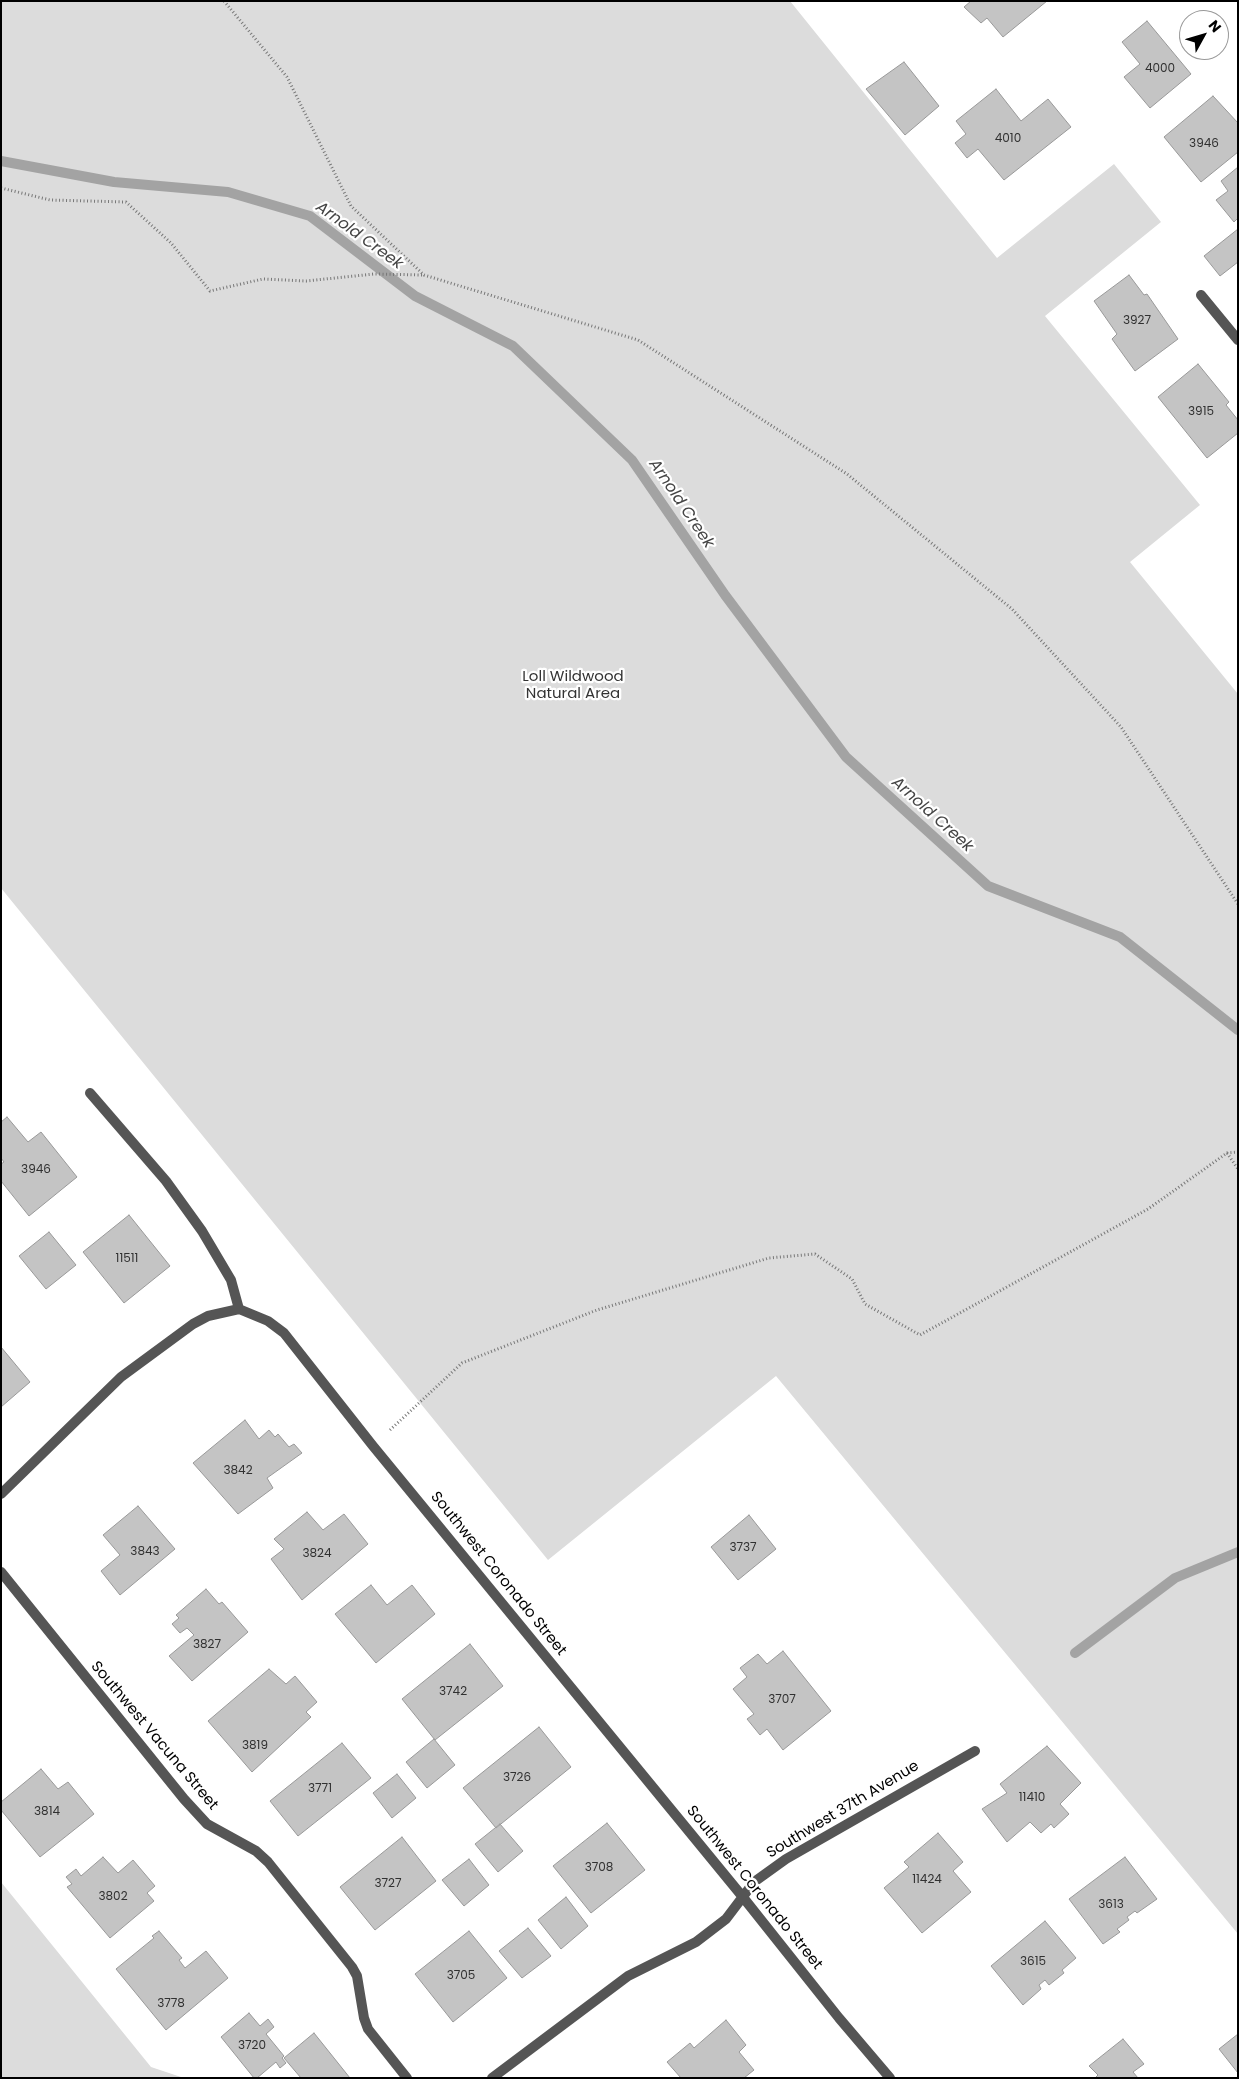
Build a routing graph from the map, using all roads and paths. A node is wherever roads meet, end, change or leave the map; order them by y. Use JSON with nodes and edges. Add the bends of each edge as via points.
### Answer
{"nodes":[{"id":1,"x":224,"y":1,"type":"edge"},
{"id":2,"x":1,"y":188,"type":"edge"},
{"id":3,"x":424,"y":275,"type":"junction"},
{"id":4,"x":1201,"y":294,"type":"dead end"},
{"id":5,"x":1238,"y":340,"type":"edge"},
{"id":6,"x":1238,"y":904,"type":"edge"},
{"id":7,"x":90,"y":1092,"type":"dead end"},
{"id":8,"x":1238,"y":1152,"type":"edge"},
{"id":9,"x":1227,"y":1153,"type":"junction"},
{"id":10,"x":1238,"y":1169,"type":"edge"},
{"id":11,"x":239,"y":1309,"type":"junction"},
{"id":12,"x":373,"y":1446,"type":"junction"},
{"id":13,"x":1,"y":1494,"type":"edge"},
{"id":14,"x":1,"y":1572,"type":"edge"},
{"id":15,"x":975,"y":1751,"type":"dead end"},
{"id":16,"x":742,"y":1896,"type":"junction"},
{"id":17,"x":407,"y":2078,"type":"edge"},
{"id":18,"x":492,"y":2078,"type":"edge"},
{"id":19,"x":890,"y":2078,"type":"edge"}],
"edges":[{"from":1,"to":3,"type":"path","via":[[287,77],[351,206]]},
{"from":2,"to":3,"type":"path","via":[[50,200],[126,202],[171,242],[210,291],[263,279],[306,281],[374,274]]},
{"from":3,"to":6,"type":"path","via":[[638,340],[847,474],[1012,609],[1121,727]]},
{"from":4,"to":5,"type":"street"},
{"from":7,"to":11,"type":"street","via":[[166,1181],[202,1231],[231,1280]]},
{"from":8,"to":9,"type":"path"},
{"from":9,"to":10,"type":"path"},
{"from":9,"to":12,"type":"path","via":[[1148,1208],[920,1335],[865,1304],[852,1279],[815,1254],[770,1258],[597,1310],[462,1363]]},
{"from":11,"to":12,"type":"street","name":"Southwest Coronado Street","via":[[284,1333]]},
{"from":11,"to":13,"type":"street","via":[[208,1316],[193,1324],[120,1377]]},
{"from":12,"to":16,"type":"street","name":"Southwest Coronado Street"},
{"from":14,"to":17,"type":"street","name":"Southwest Vacuna Street","via":[[207,1824],[256,1851],[268,1862],[352,1967],[368,2029]]},
{"from":15,"to":16,"type":"street","name":"Southwest 37th Avenue","via":[[786,1859],[754,1882]]},
{"from":16,"to":18,"type":"street","name":"Southwest 37th Avenue","via":[[726,1919],[696,1942],[628,1976]]},
{"from":16,"to":19,"type":"street","name":"Southwest Coronado Street"}]}
